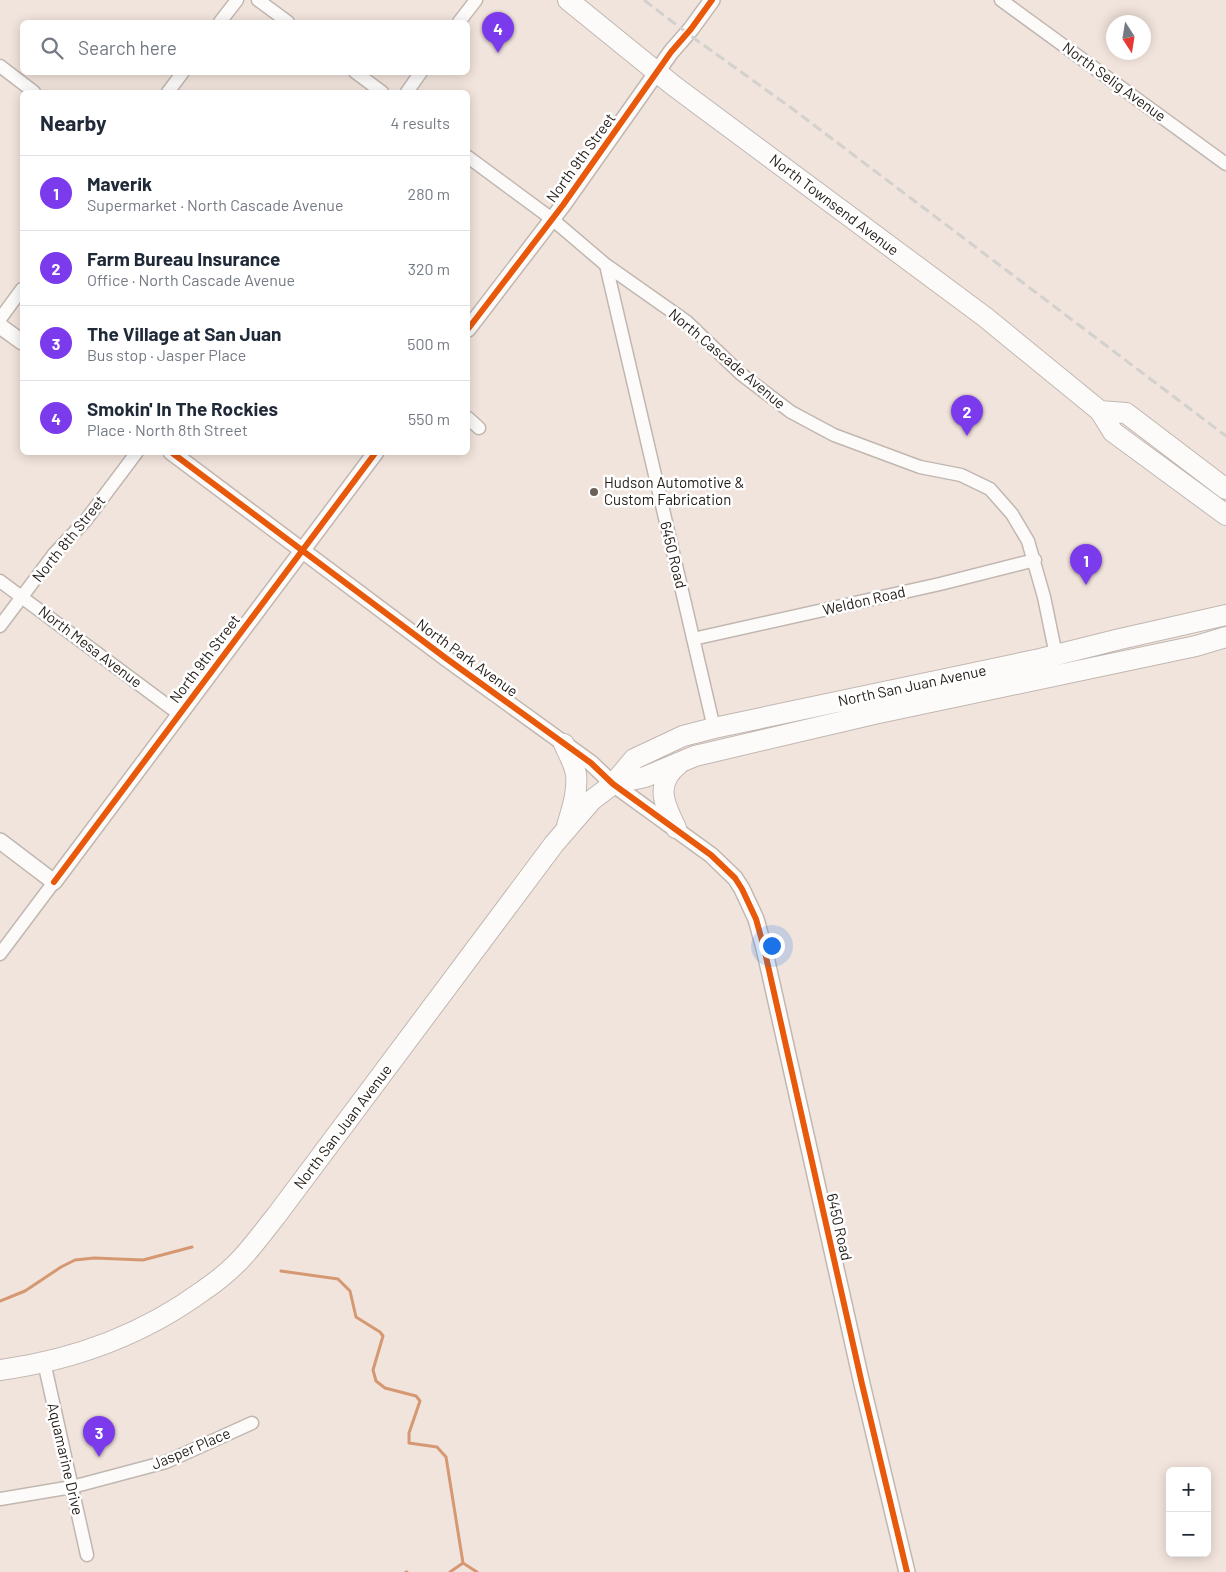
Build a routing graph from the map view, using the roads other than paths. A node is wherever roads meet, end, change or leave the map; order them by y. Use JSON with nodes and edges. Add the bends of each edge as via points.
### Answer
{"nodes":[{"id":1,"x":237,"y":0,"type":"edge"},
{"id":2,"x":258,"y":0,"type":"edge"},
{"id":3,"x":476,"y":0,"type":"edge"},
{"id":4,"x":568,"y":0,"type":"edge"},
{"id":5,"x":712,"y":0,"type":"edge"},
{"id":6,"x":1001,"y":0,"type":"edge"},
{"id":7,"x":222,"y":20,"type":"edge"},
{"id":8,"x":285,"y":20,"type":"edge"},
{"id":9,"x":461,"y":20,"type":"edge"},
{"id":10,"x":0,"y":66,"type":"edge"},
{"id":11,"x":656,"y":72,"type":"junction"},
{"id":12,"x":181,"y":75,"type":"edge"},
{"id":13,"x":359,"y":75,"type":"edge"},
{"id":14,"x":420,"y":75,"type":"edge"},
{"id":15,"x":31,"y":90,"type":"edge"},
{"id":16,"x":170,"y":90,"type":"edge"},
{"id":17,"x":379,"y":90,"type":"edge"},
{"id":18,"x":408,"y":90,"type":"edge"},
{"id":19,"x":470,"y":158,"type":"edge"},
{"id":20,"x":1226,"y":164,"type":"edge"},
{"id":21,"x":552,"y":219,"type":"junction"},
{"id":22,"x":606,"y":265,"type":"junction"},
{"id":23,"x":20,"y":292,"type":"edge"},
{"id":24,"x":0,"y":319,"type":"edge"},
{"id":25,"x":0,"y":326,"type":"edge"},
{"id":26,"x":470,"y":326,"type":"edge"},
{"id":27,"x":20,"y":341,"type":"edge"},
{"id":28,"x":1100,"y":411,"type":"junction"},
{"id":29,"x":470,"y":420,"type":"edge"},
{"id":30,"x":479,"y":428,"type":"dead end"},
{"id":31,"x":136,"y":455,"type":"edge"},
{"id":32,"x":175,"y":455,"type":"edge"},
{"id":33,"x":374,"y":455,"type":"edge"},
{"id":34,"x":1188,"y":487,"type":"junction"},
{"id":35,"x":1226,"y":489,"type":"edge"},
{"id":36,"x":1226,"y":515,"type":"edge"},
{"id":37,"x":1226,"y":526,"type":"edge"},
{"id":38,"x":302,"y":551,"type":"junction"},
{"id":39,"x":1035,"y":560,"type":"junction"},
{"id":40,"x":0,"y":581,"type":"edge"},
{"id":41,"x":22,"y":597,"type":"junction"},
{"id":42,"x":1226,"y":615,"type":"edge"},
{"id":43,"x":0,"y":626,"type":"edge"},
{"id":44,"x":1226,"y":637,"type":"edge"},
{"id":45,"x":693,"y":640,"type":"junction"},
{"id":46,"x":1226,"y":643,"type":"edge"},
{"id":47,"x":1196,"y":646,"type":"junction"},
{"id":48,"x":1056,"y":655,"type":"junction"},
{"id":49,"x":179,"y":714,"type":"junction"},
{"id":50,"x":714,"y":728,"type":"junction"},
{"id":51,"x":564,"y":744,"type":"junction"},
{"id":52,"x":684,"y":760,"type":"junction"},
{"id":53,"x":613,"y":784,"type":"junction"},
{"id":54,"x":676,"y":828,"type":"junction"},
{"id":55,"x":566,"y":829,"type":"junction"},
{"id":56,"x":0,"y":841,"type":"edge"},
{"id":57,"x":54,"y":882,"type":"junction"},
{"id":58,"x":742,"y":889,"type":"joint"},
{"id":59,"x":0,"y":954,"type":"edge"},
{"id":60,"x":44,"y":1362,"type":"junction"},
{"id":61,"x":0,"y":1370,"type":"edge"},
{"id":62,"x":252,"y":1423,"type":"dead end"},
{"id":63,"x":72,"y":1487,"type":"junction"},
{"id":64,"x":0,"y":1499,"type":"edge"},
{"id":65,"x":87,"y":1555,"type":"dead end"},
{"id":66,"x":907,"y":1572,"type":"edge"}],
"edges":[{"from":1,"to":7,"type":"street"},
{"from":2,"to":8,"type":"street"},
{"from":3,"to":9,"type":"street"},
{"from":4,"to":11,"type":"highway","name":"North Townsend Avenue"},
{"from":5,"to":11,"type":"street","name":"North 9th Street"},
{"from":6,"to":20,"type":"street","name":"North Selig Avenue"},
{"from":10,"to":15,"type":"street"},
{"from":11,"to":21,"type":"street","name":"North 9th Street"},
{"from":11,"to":28,"type":"highway","name":"North Townsend Avenue","via":[[985,317]]},
{"from":12,"to":16,"type":"street"},
{"from":13,"to":17,"type":"street"},
{"from":14,"to":18,"type":"street"},
{"from":19,"to":21,"type":"street","name":"North Cascade Avenue"},
{"from":21,"to":22,"type":"street","name":"North Cascade Avenue"},
{"from":21,"to":26,"type":"street","name":"North 9th Street"},
{"from":22,"to":39,"type":"street","name":"North Cascade Avenue","via":[[687,322],[741,374],[791,412],[834,435],[920,467],[961,475],[990,490],[1020,524]]},
{"from":22,"to":45,"type":"street","name":"6450 Road"},
{"from":23,"to":24,"type":"street"},
{"from":25,"to":27,"type":"street"},
{"from":28,"to":34,"type":"highway","name":"North Townsend Avenue","via":[[1113,432]]},
{"from":28,"to":35,"type":"highway","via":[[1126,413]]},
{"from":29,"to":30,"type":"street"},
{"from":31,"to":41,"type":"street","name":"North 8th Street"},
{"from":32,"to":38,"type":"street","name":"North Park Avenue"},
{"from":33,"to":38,"type":"street","name":"North 9th Street"},
{"from":34,"to":36,"type":"highway","name":"North Townsend Avenue"},
{"from":34,"to":37,"type":"highway","via":[[1197,505]]},
{"from":38,"to":49,"type":"street","name":"North 9th Street"},
{"from":38,"to":51,"type":"street","name":"North Park Avenue"},
{"from":39,"to":45,"type":"street","name":"Weldon Road"},
{"from":39,"to":48,"type":"street","name":"North Cascade Avenue"},
{"from":40,"to":41,"type":"street","name":"North Mesa Avenue"},
{"from":41,"to":43,"type":"street","name":"North 8th Street"},
{"from":41,"to":49,"type":"street","name":"North Mesa Avenue"},
{"from":42,"to":48,"type":"highway","name":"North San Juan Avenue"},
{"from":44,"to":47,"type":"highway","name":"North San Juan Avenue"},
{"from":45,"to":50,"type":"street","name":"6450 Road"},
{"from":46,"to":47,"type":"highway"},
{"from":47,"to":52,"type":"highway","name":"North San Juan Avenue","via":[[874,714]]},
{"from":48,"to":50,"type":"highway","name":"North San Juan Avenue"},
{"from":49,"to":57,"type":"street","name":"North 9th Street"},
{"from":50,"to":53,"type":"highway","name":"North San Juan Avenue","via":[[683,736],[637,756]]},
{"from":51,"to":53,"type":"street","name":"North Park Avenue"},
{"from":51,"to":55,"type":"highway","via":[[576,783]]},
{"from":52,"to":53,"type":"highway","name":"North San Juan Avenue","via":[[645,777]]},
{"from":52,"to":54,"type":"highway","via":[[670,771],[663,791],[667,810]]},
{"from":53,"to":54,"type":"street","name":"North Park Avenue"},
{"from":53,"to":55,"type":"highway","name":"North San Juan Avenue","via":[[592,800]]},
{"from":54,"to":58,"type":"street","name":"North Park Avenue","via":[[712,855]]},
{"from":55,"to":60,"type":"highway","name":"North San Juan Avenue","via":[[237,1264],[167,1315],[78,1354]]},
{"from":56,"to":57,"type":"street"},
{"from":57,"to":59,"type":"street","name":"North 9th Street"},
{"from":58,"to":66,"type":"street","name":"6450 Road","via":[[756,919],[764,948]]},
{"from":60,"to":61,"type":"highway","name":"North San Juan Avenue"},
{"from":60,"to":63,"type":"street","name":"Aquamarine Drive"},
{"from":62,"to":63,"type":"street","name":"Jasper Place","via":[[166,1462]]},
{"from":63,"to":64,"type":"street","name":"Jasper Place"},
{"from":63,"to":65,"type":"street","name":"Aquamarine Drive"}]}
